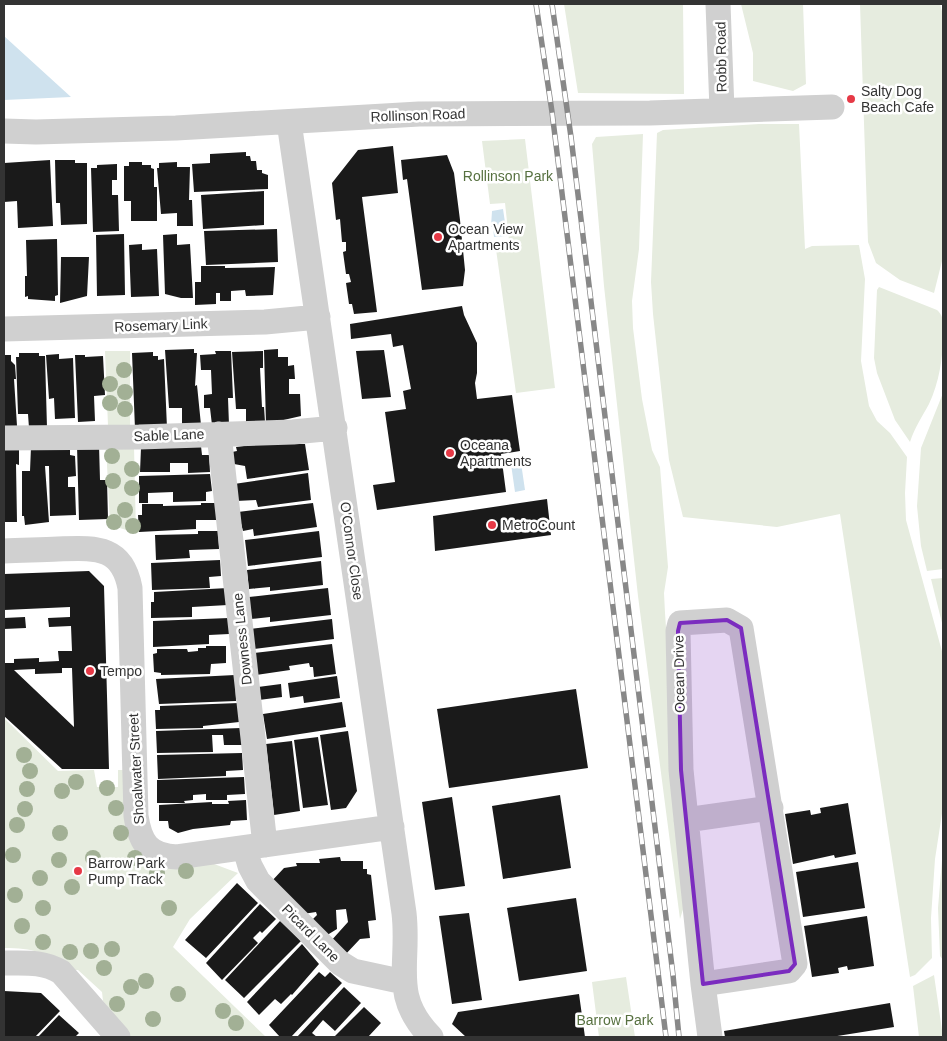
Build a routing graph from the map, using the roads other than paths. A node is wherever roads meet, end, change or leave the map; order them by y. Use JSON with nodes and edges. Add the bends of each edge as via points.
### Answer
{"nodes":[{"id":1,"x":718,"y":4,"type":"edge"},
{"id":2,"x":832,"y":106,"type":"dead end"},
{"id":3,"x":722,"y":110,"type":"junction"},
{"id":4,"x":289,"y":122,"type":"junction"},
{"id":5,"x":4,"y":131,"type":"edge"},
{"id":6,"x":318,"y":317,"type":"junction"},
{"id":7,"x":4,"y":329,"type":"edge"},
{"id":8,"x":335,"y":428,"type":"junction"},
{"id":9,"x":219,"y":434,"type":"junction"},
{"id":10,"x":4,"y":438,"type":"edge"},
{"id":11,"x":4,"y":551,"type":"edge"},
{"id":12,"x":771,"y":808,"type":"junction"},
{"id":13,"x":686,"y":820,"type":"junction"},
{"id":14,"x":392,"y":827,"type":"junction"},
{"id":15,"x":255,"y":847,"type":"junction"},
{"id":16,"x":4,"y":963,"type":"edge"},
{"id":17,"x":404,"y":982,"type":"junction"},
{"id":18,"x":703,"y":984,"type":"junction"},
{"id":19,"x":118,"y":1037,"type":"edge"},
{"id":20,"x":431,"y":1037,"type":"edge"},
{"id":21,"x":710,"y":1037,"type":"edge"}],
"edges":[{"from":1,"to":3,"type":"street","name":"Robb Road"},
{"from":2,"to":3,"type":"street","name":"Rollinson Road"},
{"from":3,"to":4,"type":"street","name":"Rollinson Road","via":[[419,114]]},
{"from":4,"to":5,"type":"street","name":"Rollinson Road"},
{"from":4,"to":6,"type":"street","name":"O'Connor Close"},
{"from":6,"to":7,"type":"street","name":"Rosemary Link","via":[[265,322]]},
{"from":6,"to":8,"type":"street","name":"O'Connor Close"},
{"from":8,"to":9,"type":"street","name":"Sable Lane"},
{"from":8,"to":14,"type":"street","name":"O'Connor Close"},
{"from":9,"to":10,"type":"street","name":"Sable Lane"},
{"from":9,"to":15,"type":"street","name":"Downess Lane"},
{"from":11,"to":15,"type":"street","name":"Shoalwater Street","via":[[96,548],[113,555],[128,577],[136,816],[141,839],[153,852],[170,857]]},
{"from":12,"to":13,"type":"street"},
{"from":12,"to":13,"type":"street","name":"Ocean Drive","via":[[740,628],[728,620],[680,623],[681,770]]},
{"from":12,"to":18,"type":"street","name":"Ocean Drive","via":[[795,964],[789,971]]},
{"from":13,"to":18,"type":"street","name":"Ocean Drive"},
{"from":14,"to":15,"type":"street","name":"Shoalwater Street"},
{"from":14,"to":17,"type":"street","name":"O'Connor Close","via":[[406,932]]},
{"from":15,"to":17,"type":"street","name":"Picard Lane","via":[[250,866],[258,881],[340,963],[353,971]]},
{"from":16,"to":19,"type":"street","via":[[34,962],[61,972]]},
{"from":17,"to":20,"type":"street","name":"O'Connor Close","via":[[410,1010]]},
{"from":18,"to":21,"type":"street","name":"Ocean Drive"}]}
